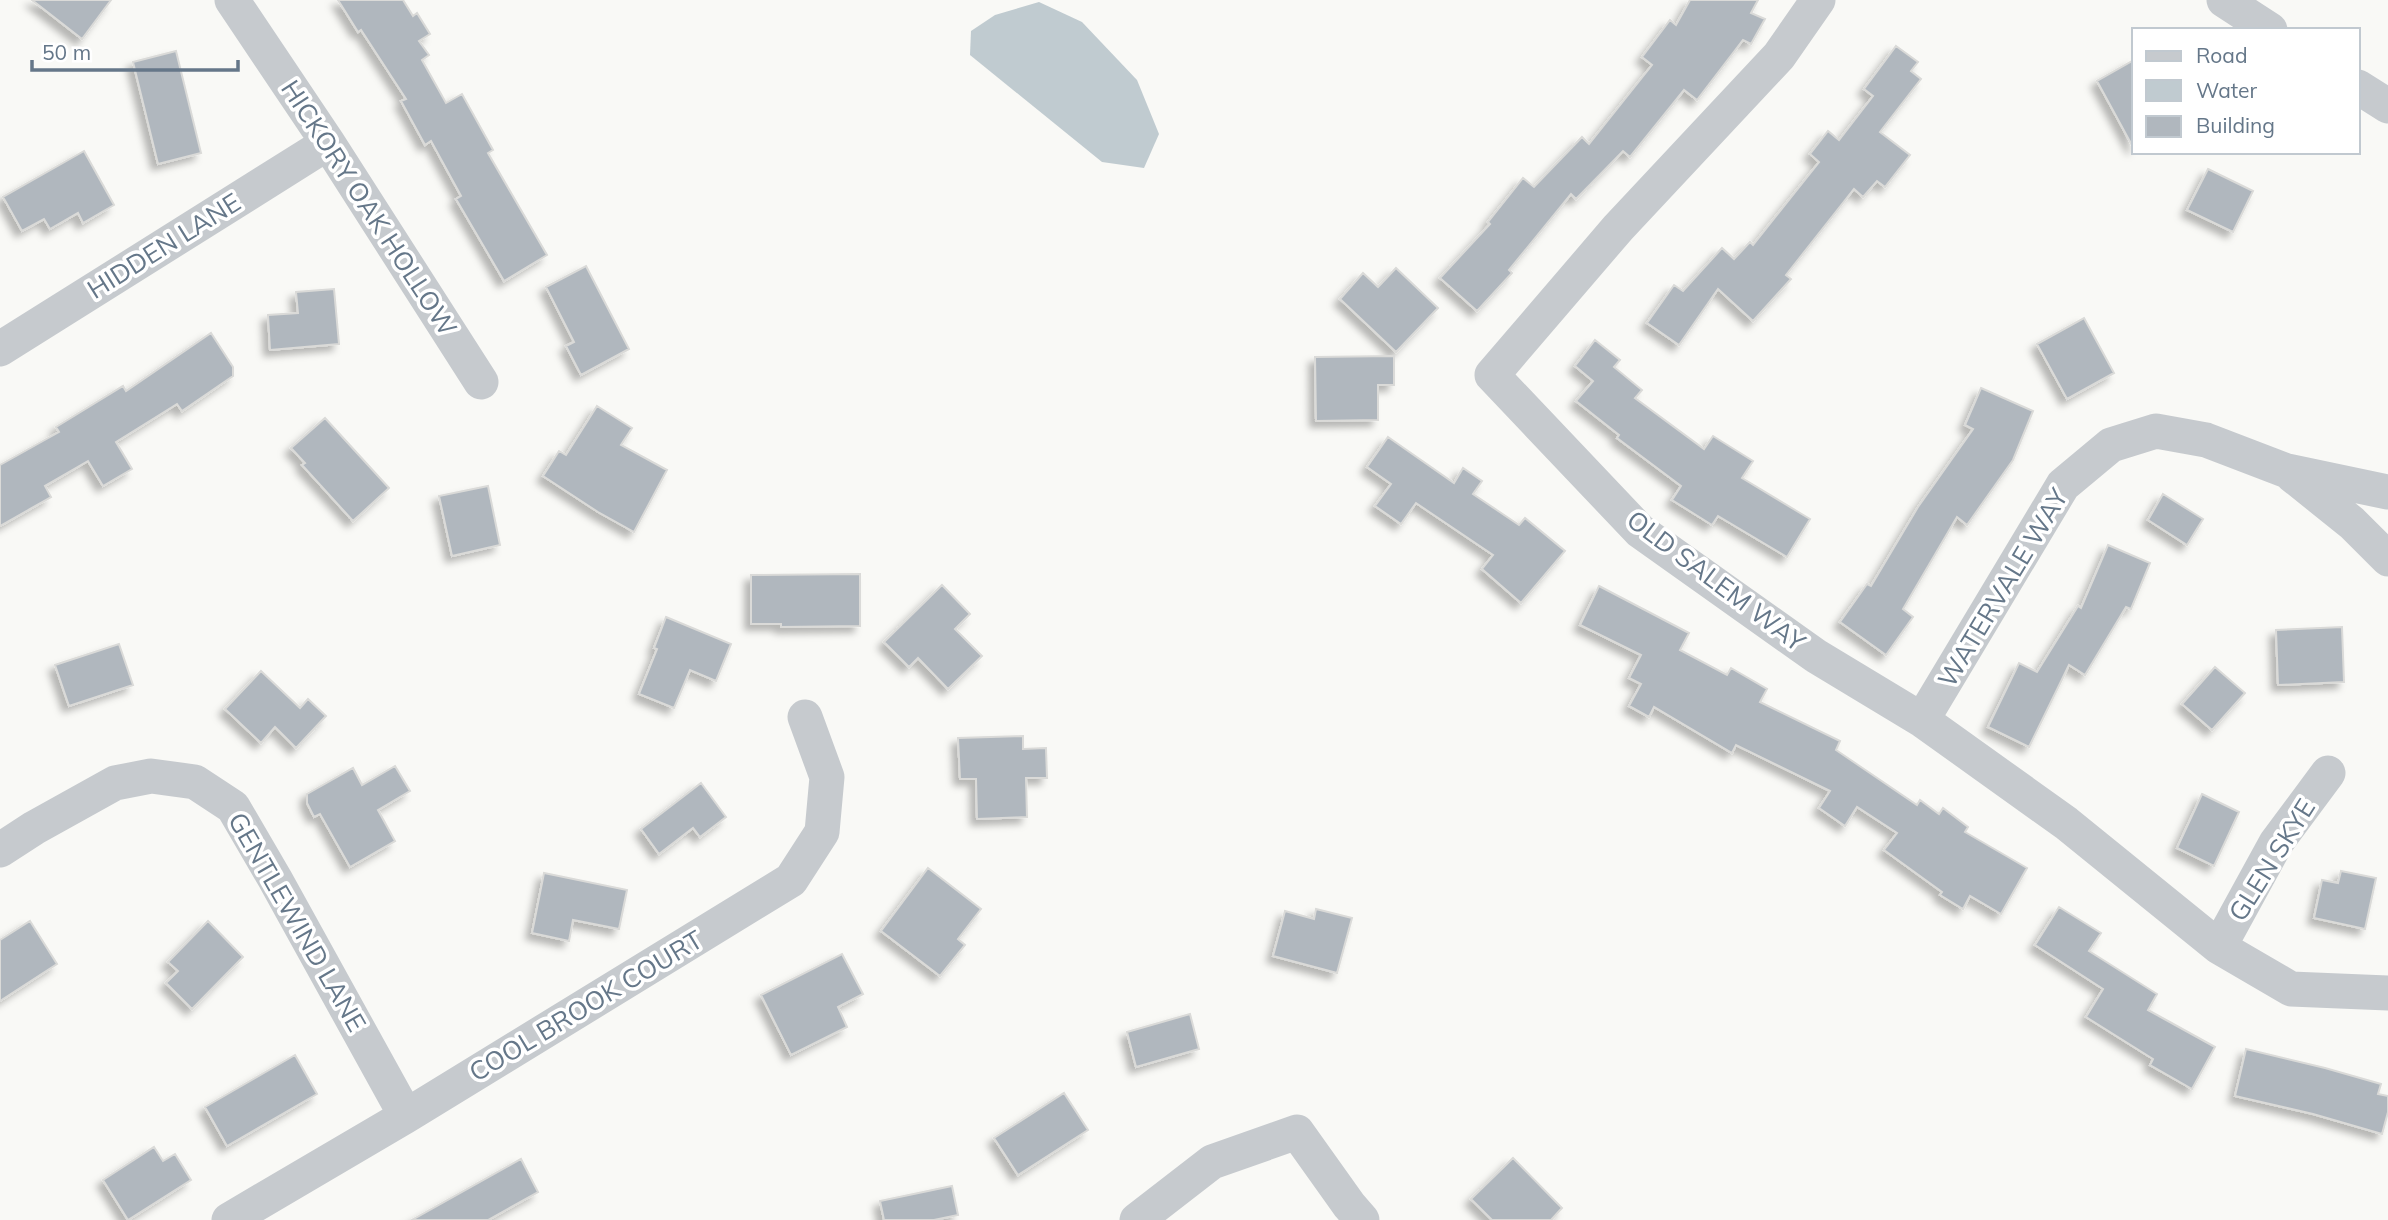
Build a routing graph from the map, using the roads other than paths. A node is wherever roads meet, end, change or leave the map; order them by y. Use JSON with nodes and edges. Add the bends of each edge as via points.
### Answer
{"nodes":[{"id":1,"x":232,"y":0,"type":"edge"},
{"id":2,"x":1818,"y":0,"type":"edge"},
{"id":3,"x":2224,"y":0,"type":"edge"},
{"id":4,"x":2267,"y":28,"type":"edge"},
{"id":5,"x":2360,"y":88,"type":"edge"},
{"id":6,"x":2388,"y":106,"type":"edge"},
{"id":7,"x":328,"y":143,"type":"junction"},
{"id":8,"x":0,"y":349,"type":"edge"},
{"id":9,"x":481,"y":382,"type":"dead end"},
{"id":10,"x":2287,"y":471,"type":"junction"},
{"id":11,"x":2388,"y":492,"type":"edge"},
{"id":12,"x":2388,"y":559,"type":"edge"},
{"id":13,"x":806,"y":717,"type":"dead end"},
{"id":14,"x":1922,"y":720,"type":"junction"},
{"id":15,"x":2328,"y":773,"type":"dead end"},
{"id":16,"x":0,"y":850,"type":"edge"},
{"id":17,"x":2219,"y":947,"type":"junction"},
{"id":18,"x":2388,"y":993,"type":"edge"},
{"id":19,"x":407,"y":1116,"type":"junction"},
{"id":20,"x":229,"y":1220,"type":"edge"},
{"id":21,"x":1137,"y":1220,"type":"edge"},
{"id":22,"x":1362,"y":1220,"type":"edge"}],
"edges":[{"from":1,"to":7,"type":"street","name":"HICKORY OAK HOLLOW"},
{"from":2,"to":14,"type":"street","name":"OLD SALEM WAY","via":[[1779,56],[1618,228],[1492,375],[1640,531],[1816,656]]},
{"from":3,"to":4,"type":"street"},
{"from":5,"to":6,"type":"street"},
{"from":7,"to":8,"type":"street","name":"HIDDEN LANE"},
{"from":7,"to":9,"type":"street","name":"HICKORY OAK HOLLOW"},
{"from":10,"to":11,"type":"street","name":"WATERVALE WAY"},
{"from":10,"to":12,"type":"street","name":"WATERVALE WAY"},
{"from":10,"to":14,"type":"street","name":"WATERVALE WAY","via":[[2206,440],[2156,431],[2111,445],[2063,485]]},
{"from":13,"to":19,"type":"street","name":"COOL BROOK COURT","via":[[827,777],[826,791],[822,832],[791,880]]},
{"from":14,"to":17,"type":"street","name":"OLD SALEM WAY","via":[[2066,823]]},
{"from":15,"to":17,"type":"street","name":"GLEN SKYE","via":[[2276,843]]},
{"from":16,"to":19,"type":"street","name":"GENTLEWIND LANE","via":[[115,783],[150,776],[195,782],[233,807]]},
{"from":17,"to":18,"type":"street","name":"OLD SALEM WAY","via":[[2291,989]]},
{"from":19,"to":20,"type":"street","name":"COOL BROOK COURT"},
{"from":21,"to":22,"type":"street","via":[[1212,1162],[1297,1132]]}]}
